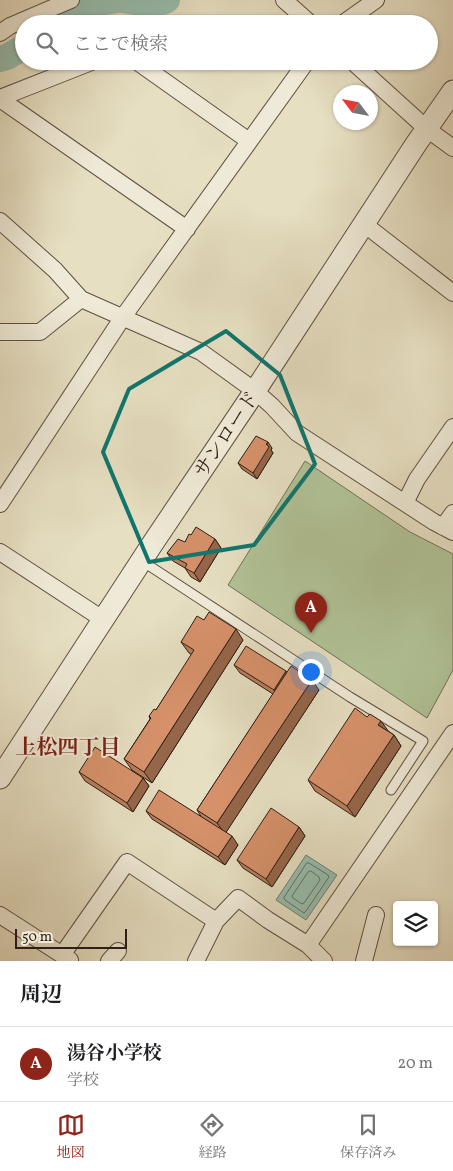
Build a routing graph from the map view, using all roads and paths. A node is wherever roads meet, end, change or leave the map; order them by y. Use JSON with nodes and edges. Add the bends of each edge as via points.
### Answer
{"nodes":[{"id":1,"x":70,"y":0,"type":"edge"},
{"id":2,"x":284,"y":0,"type":"edge"},
{"id":3,"x":376,"y":0,"type":"edge"},
{"id":4,"x":35,"y":15,"type":"edge"},
{"id":5,"x":301,"y":15,"type":"edge"},
{"id":6,"x":355,"y":15,"type":"edge"},
{"id":7,"x":15,"y":24,"type":"edge"},
{"id":8,"x":0,"y":33,"type":"edge"},
{"id":9,"x":72,"y":70,"type":"edge"},
{"id":10,"x":149,"y":70,"type":"edge"},
{"id":11,"x":301,"y":70,"type":"edge"},
{"id":12,"x":362,"y":70,"type":"edge"},
{"id":13,"x":453,"y":91,"type":"edge"},
{"id":14,"x":0,"y":99,"type":"edge"},
{"id":15,"x":427,"y":129,"type":"junction"},
{"id":16,"x":250,"y":141,"type":"junction"},
{"id":17,"x":453,"y":148,"type":"edge"},
{"id":18,"x":0,"y":221,"type":"edge"},
{"id":19,"x":364,"y":224,"type":"junction"},
{"id":20,"x":187,"y":229,"type":"junction"},
{"id":21,"x":453,"y":293,"type":"edge"},
{"id":22,"x":81,"y":299,"type":"junction"},
{"id":23,"x":123,"y":317,"type":"junction"},
{"id":24,"x":0,"y":332,"type":"edge"},
{"id":25,"x":255,"y":391,"type":"junction"},
{"id":26,"x":453,"y":427,"type":"edge"},
{"id":27,"x":2,"y":495,"type":"edge"},
{"id":28,"x":405,"y":503,"type":"junction"},
{"id":29,"x":453,"y":512,"type":"edge"},
{"id":30,"x":448,"y":529,"type":"edge"},
{"id":31,"x":0,"y":552,"type":"edge"},
{"id":32,"x":142,"y":561,"type":"junction"},
{"id":33,"x":104,"y":620,"type":"junction"},
{"id":34,"x":453,"y":733,"type":"edge"},
{"id":35,"x":0,"y":778,"type":"edge"},
{"id":36,"x":391,"y":790,"type":"dead end"},
{"id":37,"x":0,"y":915,"type":"edge"},
{"id":38,"x":376,"y":915,"type":"dead end"},
{"id":39,"x":216,"y":921,"type":"junction"},
{"id":40,"x":308,"y":945,"type":"junction"},
{"id":41,"x":67,"y":958,"type":"edge"},
{"id":42,"x":204,"y":958,"type":"edge"},
{"id":43,"x":324,"y":961,"type":"edge"},
{"id":44,"x":364,"y":961,"type":"edge"}],
"edges":[{"from":1,"to":4,"type":"street"},
{"from":2,"to":5,"type":"street"},
{"from":3,"to":6,"type":"street"},
{"from":7,"to":8,"type":"street"},
{"from":9,"to":14,"type":"street"},
{"from":10,"to":16,"type":"street"},
{"from":11,"to":16,"type":"street"},
{"from":12,"to":15,"type":"street"},
{"from":13,"to":15,"type":"street","name":"サンロード"},
{"from":14,"to":20,"type":"street"},
{"from":15,"to":17,"type":"street"},
{"from":15,"to":19,"type":"street","name":"サンロード"},
{"from":16,"to":20,"type":"street"},
{"from":18,"to":22,"type":"street","via":[[56,270]]},
{"from":19,"to":21,"type":"street"},
{"from":19,"to":25,"type":"street","name":"サンロード"},
{"from":20,"to":23,"type":"street"},
{"from":22,"to":23,"type":"street"},
{"from":22,"to":24,"type":"street","via":[[40,332]]},
{"from":23,"to":25,"type":"street","via":[[201,352]]},
{"from":23,"to":27,"type":"street"},
{"from":25,"to":28,"type":"street","via":[[297,433]]},
{"from":25,"to":32,"type":"street","name":"サンロード"},
{"from":26,"to":28,"type":"street","via":[[417,479]]},
{"from":28,"to":30,"type":"street"},
{"from":29,"to":30,"type":"street"},
{"from":31,"to":33,"type":"street"},
{"from":32,"to":33,"type":"street","name":"サンロード"},
{"from":32,"to":36,"type":"lane","via":[[423,741]]},
{"from":33,"to":35,"type":"street","name":"サンロード"},
{"from":34,"to":40,"type":"street"},
{"from":37,"to":41,"type":"street"},
{"from":38,"to":44,"type":"street"},
{"from":39,"to":40,"type":"street","via":[[238,898]]},
{"from":39,"to":41,"type":"street","via":[[127,862]]},
{"from":39,"to":42,"type":"street"},
{"from":40,"to":43,"type":"street"}]}
